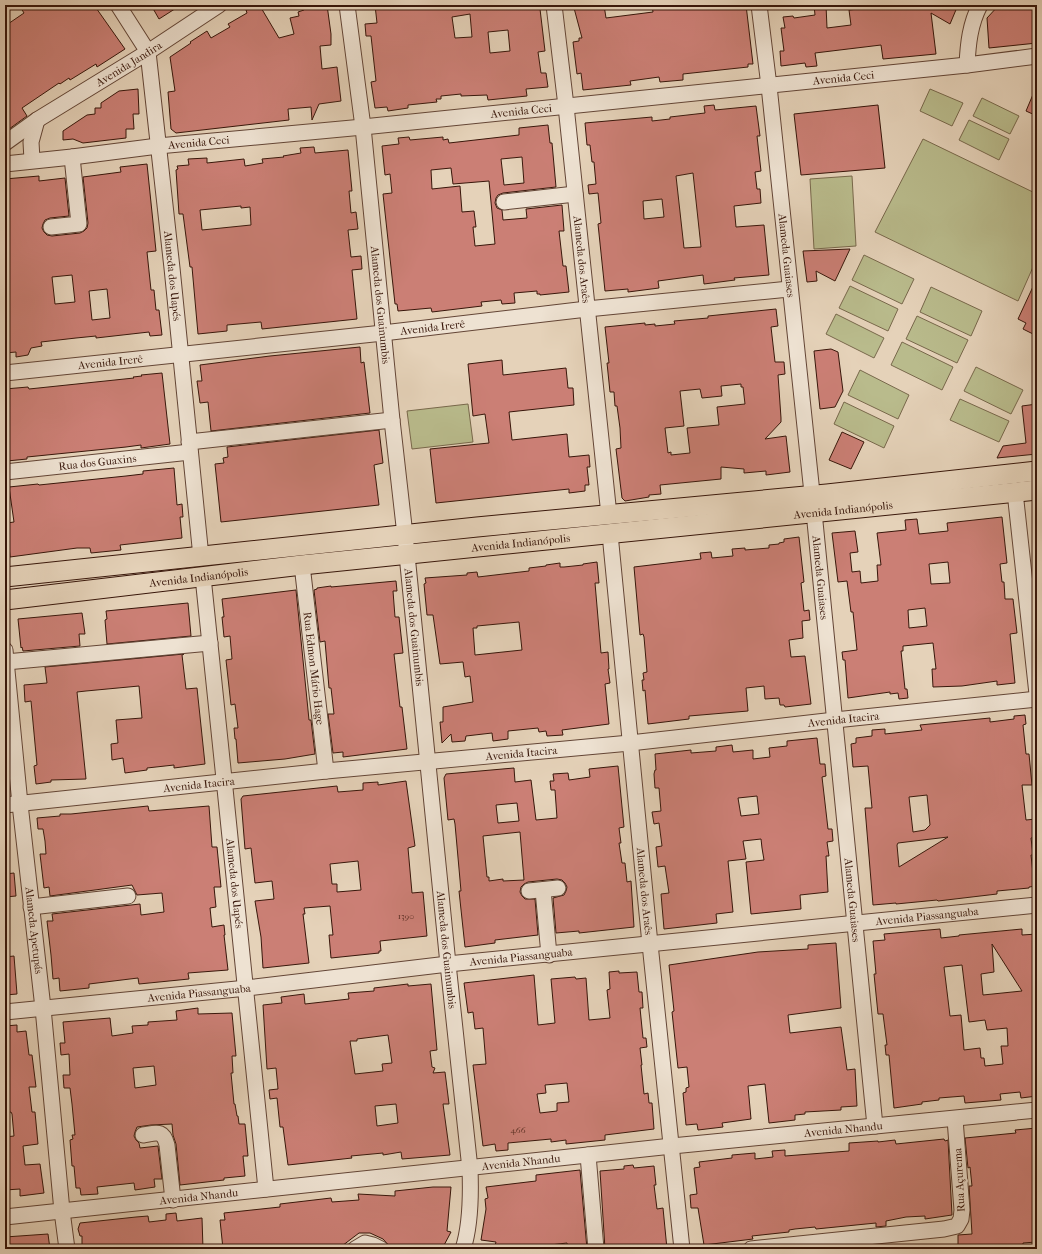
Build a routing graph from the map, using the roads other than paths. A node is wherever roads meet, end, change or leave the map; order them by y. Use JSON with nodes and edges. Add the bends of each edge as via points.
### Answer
{"nodes":[{"id":1,"x":118,"y":5,"type":"edge"},
{"id":2,"x":219,"y":5,"type":"edge"},
{"id":3,"x":347,"y":5,"type":"edge"},
{"id":4,"x":554,"y":5,"type":"edge"},
{"id":5,"x":759,"y":5,"type":"edge"},
{"id":6,"x":980,"y":5,"type":"edge"},
{"id":7,"x":148,"y":52,"type":"junction"},
{"id":8,"x":1037,"y":56,"type":"edge"},
{"id":9,"x":967,"y":65,"type":"junction"},
{"id":10,"x":769,"y":86,"type":"junction"},
{"id":11,"x":566,"y":106,"type":"junction"},
{"id":12,"x":37,"y":120,"type":"junction"},
{"id":13,"x":363,"y":127,"type":"junction"},
{"id":14,"x":5,"y":142,"type":"edge"},
{"id":15,"x":158,"y":146,"type":"junction"},
{"id":16,"x":72,"y":157,"type":"junction"},
{"id":17,"x":32,"y":160,"type":"junction"},
{"id":18,"x":5,"y":164,"type":"edge"},
{"id":19,"x":575,"y":194,"type":"junction"},
{"id":20,"x":504,"y":202,"type":"dead end"},
{"id":21,"x":51,"y":226,"type":"dead end"},
{"id":22,"x":789,"y":289,"type":"junction"},
{"id":23,"x":587,"y":309,"type":"junction"},
{"id":24,"x":383,"y":333,"type":"junction"},
{"id":25,"x":181,"y":353,"type":"junction"},
{"id":26,"x":5,"y":373,"type":"edge"},
{"id":27,"x":392,"y":420,"type":"junction"},
{"id":28,"x":190,"y":447,"type":"junction"},
{"id":29,"x":1037,"y":471,"type":"edge"},
{"id":30,"x":5,"y":472,"type":"edge"},
{"id":31,"x":1037,"y":490,"type":"edge"},
{"id":32,"x":1015,"y":492,"type":"junction"},
{"id":33,"x":813,"y":504,"type":"junction"},
{"id":34,"x":609,"y":515,"type":"junction"},
{"id":35,"x":610,"y":534,"type":"junction"},
{"id":36,"x":405,"y":535,"type":"junction"},
{"id":37,"x":407,"y":554,"type":"junction"},
{"id":38,"x":201,"y":556,"type":"junction"},
{"id":39,"x":302,"y":565,"type":"junction"},
{"id":40,"x":5,"y":577,"type":"edge"},
{"id":41,"x":203,"y":577,"type":"junction"},
{"id":42,"x":5,"y":600,"type":"edge"},
{"id":43,"x":210,"y":643,"type":"junction"},
{"id":44,"x":6,"y":656,"type":"edge"},
{"id":45,"x":1037,"y":694,"type":"edge"},
{"id":46,"x":1037,"y":700,"type":"edge"},
{"id":47,"x":834,"y":720,"type":"junction"},
{"id":48,"x":630,"y":743,"type":"junction"},
{"id":49,"x":428,"y":761,"type":"junction"},
{"id":50,"x":326,"y":771,"type":"junction"},
{"id":51,"x":224,"y":782,"type":"junction"},
{"id":52,"x":12,"y":805,"type":"edge"},
{"id":53,"x":558,"y":888,"type":"dead end"},
{"id":54,"x":128,"y":896,"type":"dead end"},
{"id":55,"x":1037,"y":905,"type":"edge"},
{"id":56,"x":31,"y":907,"type":"junction"},
{"id":57,"x":855,"y":924,"type":"junction"},
{"id":58,"x":650,"y":944,"type":"junction"},
{"id":59,"x":549,"y":954,"type":"junction"},
{"id":60,"x":448,"y":964,"type":"junction"},
{"id":61,"x":247,"y":988,"type":"junction"},
{"id":62,"x":43,"y":1008,"type":"junction"},
{"id":63,"x":5,"y":1012,"type":"edge"},
{"id":64,"x":1037,"y":1110,"type":"edge"},
{"id":65,"x":954,"y":1119,"type":"junction"},
{"id":66,"x":875,"y":1126,"type":"junction"},
{"id":67,"x":143,"y":1135,"type":"dead end"},
{"id":68,"x":672,"y":1146,"type":"junction"},
{"id":69,"x":588,"y":1155,"type":"junction"},
{"id":70,"x":470,"y":1169,"type":"junction"},
{"id":71,"x":266,"y":1189,"type":"junction"},
{"id":72,"x":173,"y":1200,"type":"junction"},
{"id":73,"x":62,"y":1211,"type":"junction"},
{"id":74,"x":5,"y":1217,"type":"edge"},
{"id":75,"x":67,"y":1249,"type":"edge"},
{"id":76,"x":355,"y":1249,"type":"edge"},
{"id":77,"x":381,"y":1249,"type":"edge"},
{"id":78,"x":463,"y":1249,"type":"edge"},
{"id":79,"x":596,"y":1249,"type":"edge"},
{"id":80,"x":682,"y":1249,"type":"edge"},
{"id":81,"x":751,"y":1249,"type":"edge"}],
"edges":[{"from":1,"to":7,"type":"street","name":"Alameda dos Uapés"},
{"from":2,"to":7,"type":"street","name":"Avenida Jandira"},
{"from":3,"to":13,"type":"street","name":"Alameda dos Guainumbis"},
{"from":4,"to":11,"type":"street","name":"Alameda dos Araês"},
{"from":5,"to":10,"type":"street","name":"Alameda Guaiases"},
{"from":6,"to":9,"type":"street","via":[[972,26]]},
{"from":7,"to":12,"type":"street","name":"Avenida Jandira"},
{"from":7,"to":15,"type":"street","name":"Alameda dos Uapés"},
{"from":8,"to":9,"type":"street","name":"Avenida Ceci"},
{"from":9,"to":10,"type":"street","name":"Avenida Ceci"},
{"from":10,"to":11,"type":"street","name":"Avenida Ceci"},
{"from":10,"to":22,"type":"street","name":"Alameda Guaiases"},
{"from":11,"to":13,"type":"street","name":"Avenida Ceci"},
{"from":11,"to":19,"type":"street","name":"Alameda dos Araês"},
{"from":12,"to":14,"type":"street","name":"Avenida Jandira"},
{"from":12,"to":17,"type":"street","via":[[31,142]]},
{"from":13,"to":15,"type":"street","name":"Avenida Ceci"},
{"from":13,"to":24,"type":"street","name":"Alameda dos Guainumbis"},
{"from":15,"to":16,"type":"street","name":"Avenida Ceci"},
{"from":15,"to":25,"type":"street","name":"Alameda dos Uapés"},
{"from":16,"to":17,"type":"street","name":"Avenida Ceci"},
{"from":16,"to":21,"type":"street","via":[[79,224]]},
{"from":17,"to":18,"type":"street","name":"Avenida Ceci"},
{"from":19,"to":20,"type":"street"},
{"from":19,"to":23,"type":"street","name":"Alameda dos Araês"},
{"from":22,"to":23,"type":"street","name":"Avenida Irerê"},
{"from":22,"to":33,"type":"street","name":"Alameda Guaiases"},
{"from":23,"to":24,"type":"street","name":"Avenida Irerê"},
{"from":23,"to":34,"type":"street","name":"Alameda dos Araês"},
{"from":24,"to":25,"type":"street","name":"Avenida Irerê"},
{"from":24,"to":27,"type":"street","name":"Alameda dos Guainumbis"},
{"from":25,"to":26,"type":"street","name":"Avenida Irerê"},
{"from":25,"to":28,"type":"street","name":"Alameda dos Uapés"},
{"from":27,"to":28,"type":"street","name":"Rua dos Guaxins"},
{"from":27,"to":36,"type":"street","name":"Alameda dos Guainumbis"},
{"from":28,"to":30,"type":"street","name":"Rua dos Guaxins"},
{"from":28,"to":38,"type":"street","name":"Alameda dos Uapés"},
{"from":29,"to":33,"type":"main road","name":"Avenida Indianópolis"},
{"from":31,"to":32,"type":"main road","name":"Avenida Indianópolis"},
{"from":32,"to":33,"type":"main road","name":"Avenida Indianópolis"},
{"from":32,"to":45,"type":"street"},
{"from":33,"to":34,"type":"main road","name":"Avenida Indianópolis"},
{"from":33,"to":35,"type":"main road","name":"Avenida Indianópolis"},
{"from":33,"to":47,"type":"street","name":"Alameda Guaiases"},
{"from":34,"to":36,"type":"main road","name":"Avenida Indianópolis"},
{"from":35,"to":37,"type":"main road","name":"Avenida Indianópolis"},
{"from":35,"to":48,"type":"street","name":"Alameda dos Araês"},
{"from":36,"to":37,"type":"street","name":"Alameda dos Guainumbis"},
{"from":36,"to":38,"type":"main road","name":"Avenida Indianópolis"},
{"from":37,"to":39,"type":"main road","name":"Avenida Indianópolis"},
{"from":37,"to":49,"type":"street","name":"Alameda dos Guainumbis"},
{"from":38,"to":40,"type":"main road","name":"Avenida Indianópolis"},
{"from":39,"to":41,"type":"main road","name":"Avenida Indianópolis"},
{"from":39,"to":50,"type":"street","name":"Rua Edmon Mário Hage"},
{"from":41,"to":42,"type":"main road","name":"Avenida Indianópolis"},
{"from":41,"to":43,"type":"street","name":"Alameda dos Uapés"},
{"from":43,"to":44,"type":"street"},
{"from":43,"to":51,"type":"street","name":"Alameda dos Uapés"},
{"from":44,"to":52,"type":"street","name":"Alameda Apetupás"},
{"from":46,"to":47,"type":"street","name":"Avenida Itacira"},
{"from":47,"to":48,"type":"street","name":"Avenida Itacira"},
{"from":47,"to":57,"type":"street","name":"Alameda Guaiases"},
{"from":48,"to":49,"type":"street","name":"Avenida Itacira"},
{"from":48,"to":58,"type":"street","name":"Alameda dos Araês"},
{"from":49,"to":50,"type":"street","name":"Avenida Itacira"},
{"from":49,"to":60,"type":"street","name":"Alameda dos Guainumbis"},
{"from":50,"to":51,"type":"street","name":"Avenida Itacira"},
{"from":51,"to":52,"type":"street","name":"Avenida Itacira"},
{"from":51,"to":61,"type":"street","name":"Alameda dos Uapés"},
{"from":52,"to":56,"type":"street","name":"Alameda Apetupás"},
{"from":53,"to":59,"type":"street","via":[[536,890]]},
{"from":54,"to":56,"type":"street"},
{"from":55,"to":57,"type":"street","name":"Avenida Piassanguaba"},
{"from":56,"to":62,"type":"street","name":"Alameda Apetupás"},
{"from":57,"to":58,"type":"street","name":"Avenida Piassanguaba"},
{"from":57,"to":66,"type":"street","name":"Alameda Guaiases"},
{"from":58,"to":59,"type":"street","name":"Avenida Piassanguaba"},
{"from":58,"to":68,"type":"street","name":"Alameda dos Araês"},
{"from":59,"to":60,"type":"street","name":"Avenida Piassanguaba"},
{"from":60,"to":61,"type":"street","name":"Avenida Piassanguaba"},
{"from":60,"to":70,"type":"street","name":"Alameda dos Guainumbis"},
{"from":61,"to":62,"type":"street","name":"Avenida Piassanguaba"},
{"from":61,"to":71,"type":"street","name":"Alameda dos Uapés"},
{"from":62,"to":63,"type":"street","name":"Avenida Piassanguaba"},
{"from":62,"to":73,"type":"street","name":"Alameda Apetupás"},
{"from":64,"to":65,"type":"street","name":"Avenida Nhandu"},
{"from":65,"to":66,"type":"street","name":"Avenida Nhandu"},
{"from":65,"to":81,"type":"street","name":"Rua Açurema","via":[[962,1210],[957,1226]]},
{"from":66,"to":68,"type":"street","name":"Avenida Nhandu"},
{"from":67,"to":72,"type":"street","via":[[158,1133],[164,1138]]},
{"from":68,"to":69,"type":"street","name":"Avenida Nhandu"},
{"from":68,"to":80,"type":"street","name":"Alameda dos Araês"},
{"from":69,"to":70,"type":"street","name":"Avenida Nhandu"},
{"from":69,"to":79,"type":"street"},
{"from":70,"to":71,"type":"street","name":"Avenida Nhandu"},
{"from":70,"to":78,"type":"street","name":"Alameda dos Guainumbis","via":[[469,1218]]},
{"from":71,"to":72,"type":"street","name":"Avenida Nhandu"},
{"from":72,"to":73,"type":"street","name":"Avenida Nhandu"},
{"from":73,"to":74,"type":"street","name":"Avenida Nhandu"},
{"from":73,"to":75,"type":"street","name":"Alameda Apetupás"},
{"from":76,"to":77,"type":"street","via":[[365,1243]]}]}
